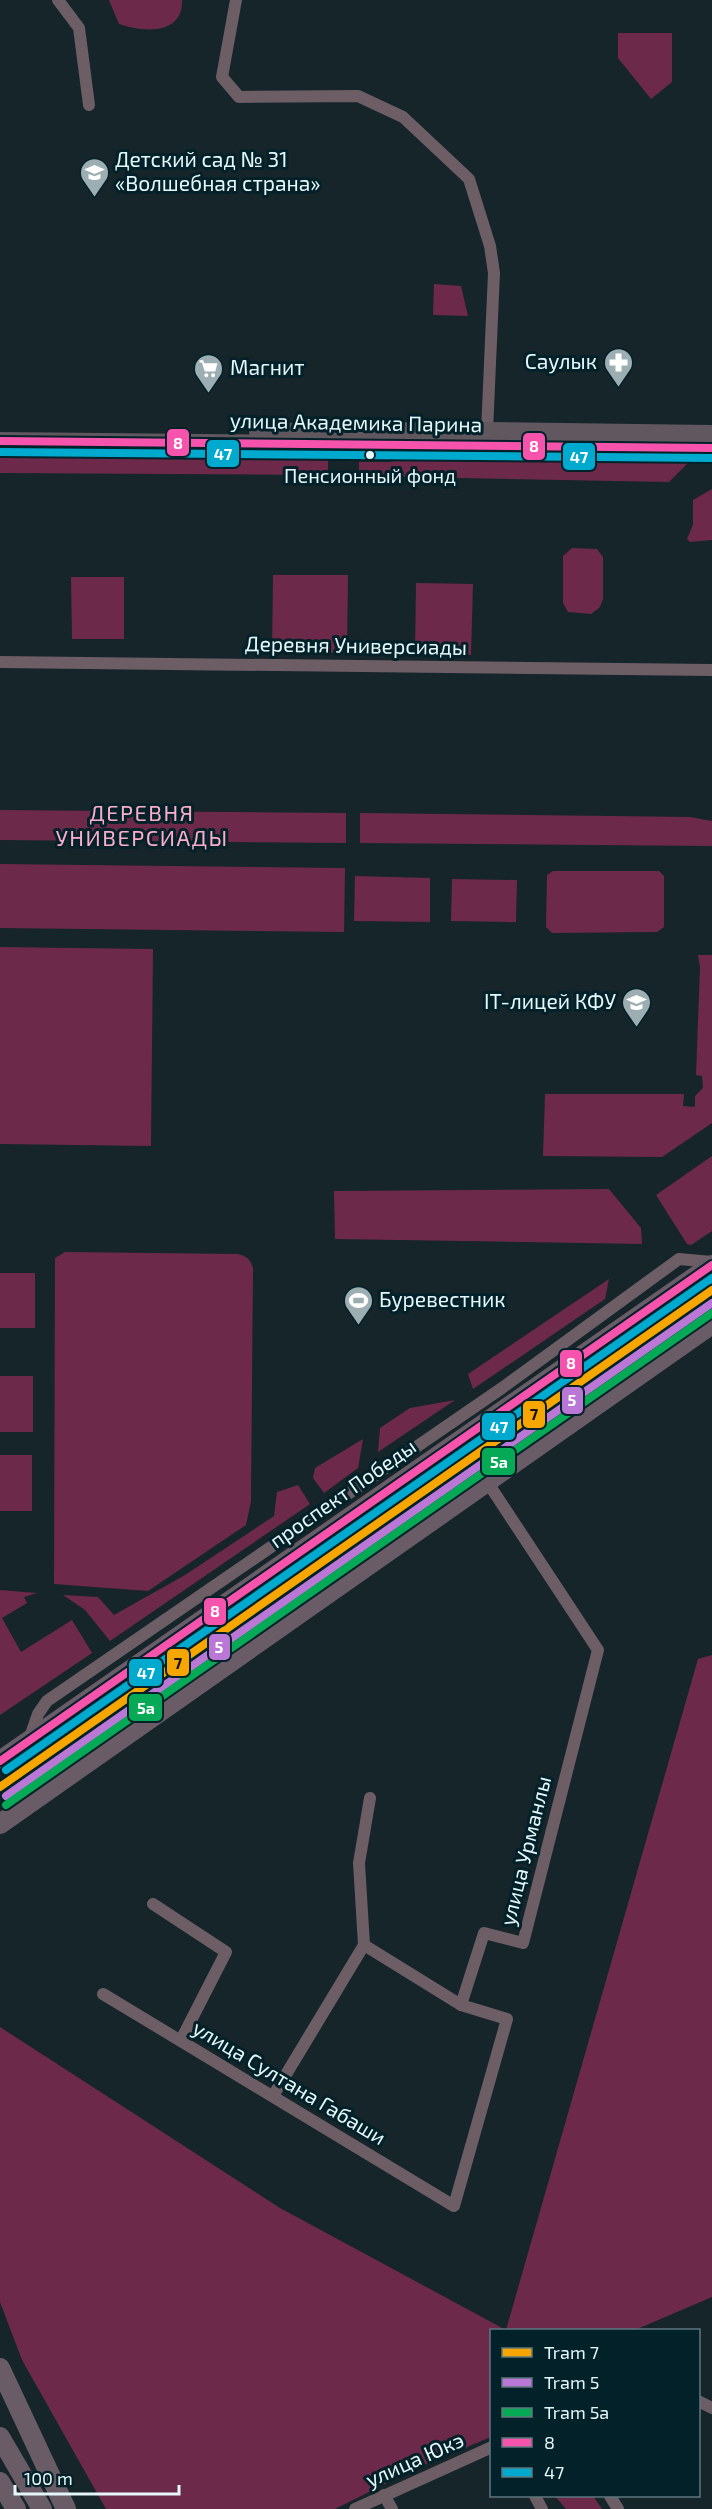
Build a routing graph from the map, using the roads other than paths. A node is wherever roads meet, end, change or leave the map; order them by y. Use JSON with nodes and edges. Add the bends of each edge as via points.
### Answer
{"nodes":[{"id":1,"x":58,"y":0,"type":"edge"},
{"id":2,"x":236,"y":0,"type":"edge"},
{"id":3,"x":89,"y":105,"type":"dead end"},
{"id":4,"x":0,"y":430,"type":"edge"},
{"id":5,"x":712,"y":434,"type":"edge"},
{"id":6,"x":258,"y":438,"type":"junction"},
{"id":7,"x":487,"y":439,"type":"junction"},
{"id":8,"x":0,"y":441,"type":"edge"},
{"id":9,"x":712,"y":448,"type":"edge"},
{"id":10,"x":0,"y":662,"type":"edge"},
{"id":11,"x":712,"y":670,"type":"edge"},
{"id":12,"x":712,"y":1263,"type":"edge"},
{"id":13,"x":712,"y":1324,"type":"edge"},
{"id":14,"x":488,"y":1483,"type":"junction"},
{"id":15,"x":27,"y":1744,"type":"junction"},
{"id":16,"x":0,"y":1761,"type":"edge"},
{"id":17,"x":370,"y":1798,"type":"dead end"},
{"id":18,"x":0,"y":1824,"type":"edge"},
{"id":19,"x":153,"y":1904,"type":"dead end"},
{"id":20,"x":364,"y":1945,"type":"junction"},
{"id":21,"x":103,"y":1994,"type":"dead end"},
{"id":22,"x":461,"y":2005,"type":"junction"},
{"id":23,"x":181,"y":2040,"type":"junction"},
{"id":24,"x":273,"y":2096,"type":"junction"},
{"id":25,"x":0,"y":2367,"type":"edge"},
{"id":26,"x":0,"y":2437,"type":"edge"},
{"id":27,"x":490,"y":2448,"type":"edge"},
{"id":28,"x":0,"y":2482,"type":"edge"},
{"id":29,"x":384,"y":2495,"type":"junction"},
{"id":30,"x":16,"y":2509,"type":"edge"},
{"id":31,"x":42,"y":2509,"type":"edge"},
{"id":32,"x":66,"y":2509,"type":"edge"},
{"id":33,"x":355,"y":2509,"type":"edge"},
{"id":34,"x":392,"y":2509,"type":"edge"}],
"edges":[{"from":1,"to":3,"type":"street","via":[[79,28]]},
{"from":2,"to":7,"type":"street","via":[[222,77],[240,97],[358,96],[403,117],[469,179],[490,246],[494,273]]},
{"from":4,"to":6,"type":"main road","name":"улица Академика Парина"},
{"from":5,"to":7,"type":"main road","name":"улица Академика Парина"},
{"from":6,"to":7,"type":"main road","name":"улица Академика Парина"},
{"from":6,"to":8,"type":"main road","name":"улица Академика Парина"},
{"from":7,"to":9,"type":"main road","name":"улица Академика Парина"},
{"from":10,"to":11,"type":"street","name":"Деревня Универсиады"},
{"from":12,"to":15,"type":"main road","name":"проспект Победы"},
{"from":12,"to":15,"type":"street","via":[[679,1259],[502,1388],[47,1701]]},
{"from":13,"to":14,"type":"main road"},
{"from":14,"to":18,"type":"main road"},
{"from":14,"to":22,"type":"street","name":"улица Урманлы","via":[[598,1650],[523,1943],[484,1933]]},
{"from":15,"to":16,"type":"main road","name":"проспект Победы"},
{"from":17,"to":20,"type":"street","via":[[359,1863]]},
{"from":19,"to":23,"type":"street","via":[[226,1952]]},
{"from":20,"to":22,"type":"street"},
{"from":20,"to":24,"type":"street"},
{"from":21,"to":23,"type":"street","name":"улица Султана Габаши"},
{"from":22,"to":24,"type":"street","name":"улица Султана Габаши","via":[[507,2019],[454,2206]]},
{"from":23,"to":24,"type":"street","name":"улица Султана Габаши"},
{"from":25,"to":32,"type":"main road"},
{"from":26,"to":31,"type":"main road"},
{"from":27,"to":29,"type":"street","name":"улица Юкэ"},
{"from":28,"to":30,"type":"main road"},
{"from":29,"to":33,"type":"street","name":"улица Юкэ"},
{"from":29,"to":34,"type":"street"}]}
